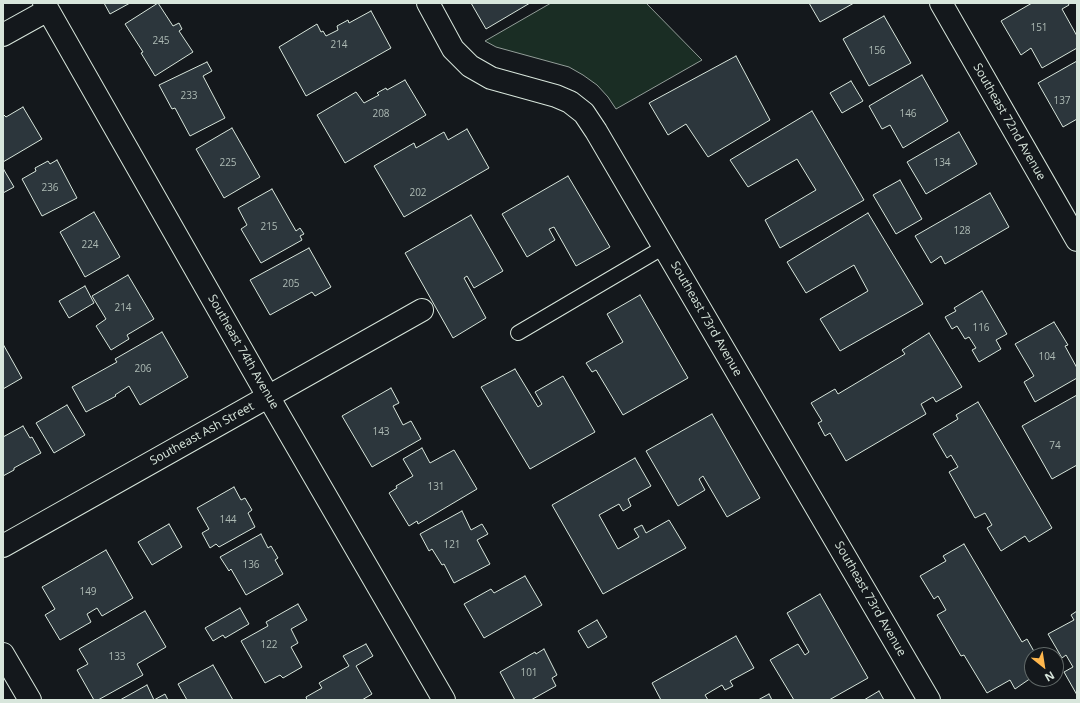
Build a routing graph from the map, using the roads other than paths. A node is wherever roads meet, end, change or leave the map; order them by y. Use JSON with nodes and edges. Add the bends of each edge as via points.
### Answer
{"nodes":[{"id":1,"x":428,"y":3,"type":"edge"},
{"id":2,"x":941,"y":3,"type":"edge"},
{"id":3,"x":46,"y":6,"type":"edge"},
{"id":4,"x":3,"y":35,"type":"edge"},
{"id":5,"x":1077,"y":240,"type":"edge"},
{"id":6,"x":664,"y":247,"type":"junction"},
{"id":7,"x":422,"y":310,"type":"dead end"},
{"id":8,"x":518,"y":333,"type":"dead end"},
{"id":9,"x":268,"y":398,"type":"junction"},
{"id":10,"x":3,"y":546,"type":"edge"},
{"id":11,"x":3,"y":654,"type":"edge"},
{"id":12,"x":30,"y":700,"type":"edge"},
{"id":13,"x":444,"y":700,"type":"edge"},
{"id":14,"x":929,"y":700,"type":"edge"}],
"edges":[{"from":1,"to":6,"type":"street","name":"Southeast 73rd Avenue","via":[[453,49],[470,66],[491,78],[556,96],[570,102],[584,113]]},
{"from":2,"to":5,"type":"street","name":"Southeast 72nd Avenue"},
{"from":3,"to":4,"type":"street"},
{"from":3,"to":9,"type":"street","name":"Southeast 74th Avenue"},
{"from":6,"to":8,"type":"lane"},
{"from":6,"to":14,"type":"street","name":"Southeast 73rd Avenue"},
{"from":7,"to":9,"type":"street","name":"Southeast Ash Street"},
{"from":9,"to":10,"type":"street","name":"Southeast Ash Street"},
{"from":9,"to":13,"type":"street","name":"Southeast 74th Avenue"},
{"from":11,"to":12,"type":"street"}]}
